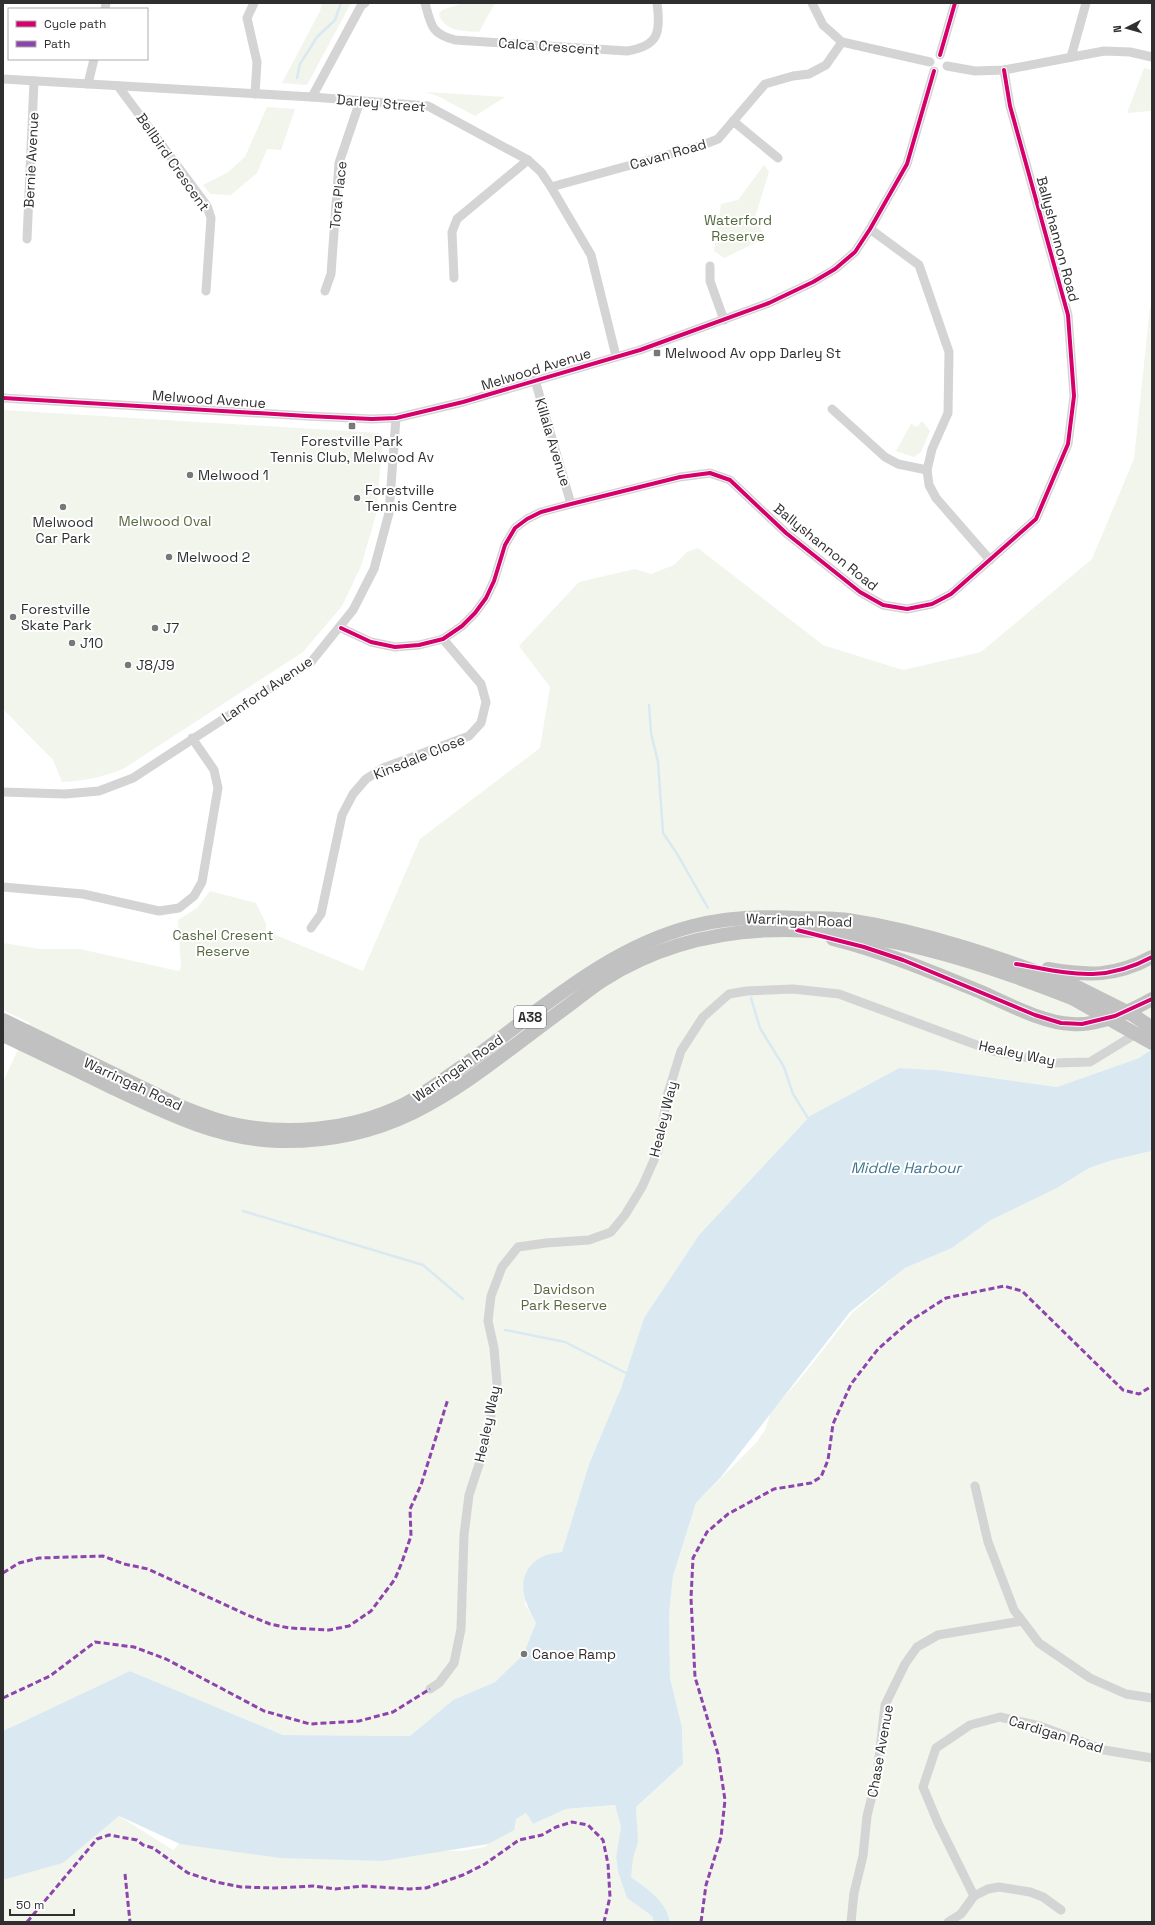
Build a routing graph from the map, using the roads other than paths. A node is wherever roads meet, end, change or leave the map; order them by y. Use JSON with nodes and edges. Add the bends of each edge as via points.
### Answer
{"nodes":[{"id":1,"x":254,"y":3,"type":"edge"},
{"id":2,"x":364,"y":3,"type":"edge"},
{"id":3,"x":425,"y":3,"type":"edge"},
{"id":4,"x":657,"y":3,"type":"edge"},
{"id":5,"x":812,"y":3,"type":"edge"},
{"id":6,"x":955,"y":3,"type":"edge"},
{"id":7,"x":1086,"y":3,"type":"edge"},
{"id":8,"x":842,"y":42,"type":"junction"},
{"id":9,"x":940,"y":55,"type":"junction"},
{"id":10,"x":1071,"y":57,"type":"junction"},
{"id":11,"x":1152,"y":57,"type":"edge"},
{"id":12,"x":94,"y":60,"type":"edge"},
{"id":13,"x":930,"y":62,"type":"junction"},
{"id":14,"x":946,"y":66,"type":"junction"},
{"id":15,"x":1004,"y":70,"type":"junction"},
{"id":16,"x":934,"y":71,"type":"junction"},
{"id":17,"x":3,"y":79,"type":"edge"},
{"id":18,"x":34,"y":81,"type":"junction"},
{"id":19,"x":88,"y":84,"type":"junction"},
{"id":20,"x":118,"y":86,"type":"junction"},
{"id":21,"x":255,"y":94,"type":"junction"},
{"id":22,"x":312,"y":97,"type":"junction"},
{"id":23,"x":360,"y":101,"type":"junction"},
{"id":24,"x":732,"y":121,"type":"junction"},
{"id":25,"x":778,"y":158,"type":"dead end"},
{"id":26,"x":528,"y":160,"type":"junction"},
{"id":27,"x":551,"y":187,"type":"junction"},
{"id":28,"x":870,"y":229,"type":"junction"},
{"id":29,"x":27,"y":239,"type":"dead end"},
{"id":30,"x":710,"y":266,"type":"dead end"},
{"id":31,"x":454,"y":278,"type":"dead end"},
{"id":32,"x":206,"y":291,"type":"dead end"},
{"id":33,"x":325,"y":291,"type":"dead end"},
{"id":34,"x":724,"y":320,"type":"junction"},
{"id":35,"x":616,"y":356,"type":"junction"},
{"id":36,"x":535,"y":380,"type":"junction"},
{"id":37,"x":3,"y":398,"type":"edge"},
{"id":38,"x":832,"y":409,"type":"dead end"},
{"id":39,"x":396,"y":418,"type":"junction"},
{"id":40,"x":927,"y":470,"type":"junction"},
{"id":41,"x":571,"y":504,"type":"junction"},
{"id":42,"x":990,"y":560,"type":"junction"},
{"id":43,"x":340,"y":628,"type":"junction"},
{"id":44,"x":443,"y":639,"type":"junction"},
{"id":45,"x":192,"y":738,"type":"junction"},
{"id":46,"x":3,"y":792,"type":"edge"},
{"id":47,"x":3,"y":887,"type":"edge"},
{"id":48,"x":311,"y":928,"type":"dead end"},
{"id":49,"x":797,"y":930,"type":"junction"},
{"id":50,"x":1152,"y":957,"type":"edge"},
{"id":51,"x":1016,"y":964,"type":"junction"},
{"id":52,"x":1074,"y":992,"type":"junction"},
{"id":53,"x":1152,"y":999,"type":"edge"},
{"id":54,"x":3,"y":1020,"type":"edge"},
{"id":55,"x":1152,"y":1024,"type":"edge"},
{"id":56,"x":1152,"y":1028,"type":"edge"},
{"id":57,"x":3,"y":1035,"type":"edge"},
{"id":58,"x":1152,"y":1043,"type":"edge"},
{"id":59,"x":975,"y":1486,"type":"dead end"},
{"id":60,"x":1022,"y":1621,"type":"junction"},
{"id":61,"x":430,"y":1689,"type":"dead end"},
{"id":62,"x":1152,"y":1698,"type":"edge"},
{"id":63,"x":1152,"y":1758,"type":"edge"},
{"id":64,"x":974,"y":1896,"type":"junction"},
{"id":65,"x":1061,"y":1910,"type":"dead end"},
{"id":66,"x":851,"y":1922,"type":"edge"},
{"id":67,"x":948,"y":1922,"type":"edge"}],
"edges":[{"from":1,"to":21,"type":"street","via":[[248,18],[257,62]]},
{"from":2,"to":22,"type":"street","via":[[360,6]]},
{"from":3,"to":4,"type":"street","name":"Calca Crescent","via":[[431,26],[442,37],[455,40],[627,51],[642,49],[653,41],[660,24]]},
{"from":5,"to":8,"type":"street","via":[[823,25]]},
{"from":6,"to":9,"type":"street"},
{"from":7,"to":10,"type":"street"},
{"from":8,"to":13,"type":"street"},
{"from":8,"to":24,"type":"street","name":"Cavan Road","via":[[826,65],[809,74],[765,84]]},
{"from":9,"to":13,"type":"street","via":[[934,56]]},
{"from":9,"to":14,"type":"street","via":[[945,58]]},
{"from":10,"to":11,"type":"street","via":[[1104,51],[1130,52]]},
{"from":10,"to":15,"type":"street"},
{"from":12,"to":19,"type":"street"},
{"from":13,"to":16,"type":"street","via":[[930,68]]},
{"from":14,"to":15,"type":"street","via":[[975,71]]},
{"from":14,"to":16,"type":"street","via":[[943,71]]},
{"from":15,"to":42,"type":"street","name":"Ballyshannon Road","via":[[1010,106],[1068,315],[1074,396],[1068,444],[1036,519]]},
{"from":16,"to":28,"type":"street","name":"Melwood Avenue","via":[[907,164]]},
{"from":17,"to":18,"type":"street","name":"Darley Street"},
{"from":18,"to":19,"type":"street","name":"Darley Street"},
{"from":18,"to":29,"type":"street","name":"Bernie Avenue"},
{"from":19,"to":20,"type":"street","name":"Darley Street"},
{"from":20,"to":21,"type":"street","name":"Darley Street"},
{"from":20,"to":32,"type":"street","name":"Bellbird Crescent","via":[[207,206],[212,218]]},
{"from":21,"to":22,"type":"street","name":"Darley Street"},
{"from":22,"to":23,"type":"street","name":"Darley Street"},
{"from":23,"to":26,"type":"street","name":"Darley Street","via":[[428,106]]},
{"from":23,"to":33,"type":"street","name":"Tora Place","via":[[339,163],[331,274]]},
{"from":24,"to":25,"type":"street"},
{"from":24,"to":27,"type":"street","name":"Cavan Road","via":[[718,139],[700,146]]},
{"from":26,"to":27,"type":"street","name":"Darley Street"},
{"from":26,"to":31,"type":"street","via":[[457,219],[452,232]]},
{"from":27,"to":35,"type":"street","name":"Darley Street","via":[[591,256]]},
{"from":28,"to":34,"type":"street","name":"Melwood Avenue","via":[[855,252],[835,269],[813,282]]},
{"from":28,"to":40,"type":"street","via":[[919,265],[949,352],[948,413],[932,449]]},
{"from":30,"to":34,"type":"street","via":[[710,281]]},
{"from":34,"to":35,"type":"street","name":"Melwood Avenue"},
{"from":35,"to":36,"type":"street","name":"Melwood Avenue"},
{"from":36,"to":39,"type":"street","name":"Melwood Avenue","via":[[464,402]]},
{"from":36,"to":41,"type":"street","name":"Killala Avenue"},
{"from":37,"to":39,"type":"street","name":"Melwood Avenue","via":[[307,416]]},
{"from":38,"to":40,"type":"street","via":[[885,457],[898,464]]},
{"from":39,"to":43,"type":"street","name":"Lanford Avenue","via":[[389,513],[374,569],[353,610]]},
{"from":40,"to":42,"type":"street","via":[[929,485],[936,498]]},
{"from":41,"to":42,"type":"street","name":"Ballyshannon Road","via":[[680,477],[710,473],[730,480],[786,533],[860,592],[883,605],[907,609],[932,604],[951,594]]},
{"from":41,"to":44,"type":"street","name":"Ballyshannon Road","via":[[541,512],[515,528],[505,545],[486,598],[462,626]]},
{"from":43,"to":44,"type":"street","name":"Ballyshannon Road","via":[[371,642],[396,647]]},
{"from":43,"to":45,"type":"street","name":"Lanford Avenue","via":[[311,662]]},
{"from":44,"to":48,"type":"street","name":"Kinsdale Close","via":[[481,684],[486,702],[481,723],[469,736],[383,768],[366,779],[353,794],[342,815],[321,914]]},
{"from":45,"to":46,"type":"street","name":"Lanford Avenue","via":[[133,778],[99,791],[65,794]]},
{"from":45,"to":47,"type":"street","via":[[214,770],[218,788],[202,882],[194,896],[179,908],[160,911],[83,894]]},
{"from":49,"to":52,"type":"highway","name":"Warringah Road","number":"A38","via":[[877,938]]},
{"from":49,"to":53,"type":"highway","via":[[904,960],[1034,1015],[1061,1023],[1082,1024],[1115,1016]]},
{"from":49,"to":57,"type":"highway","name":"Warringah Road","number":"A38","via":[[710,936],[636,962],[602,981],[432,1104],[390,1124],[340,1137],[274,1141],[213,1131],[183,1121]]},
{"from":50,"to":51,"type":"highway","via":[[1118,972],[1096,974],[1076,974]]},
{"from":51,"to":52,"type":"highway","name":"Warringah Road","number":"A38"},
{"from":51,"to":54,"type":"highway","name":"Warringah Road","number":"A38","via":[[956,945],[846,920],[739,918],[695,925],[627,950],[596,968],[477,1056],[403,1105],[377,1116],[310,1130],[273,1129],[229,1123],[205,1116]]},
{"from":52,"to":56,"type":"highway","name":"Warringah Road","number":"A38","bridge":true,"via":[[1132,1015]]},
{"from":52,"to":58,"type":"highway","name":"Warringah Road","number":"A38","bridge":true},
{"from":55,"to":61,"type":"street","name":"Healey Way","via":[[1090,1062],[1054,1063],[994,1051],[839,994],[793,989],[729,994],[703,1018],[681,1051],[667,1096],[658,1151],[642,1187],[611,1232],[588,1240],[518,1247],[502,1267],[491,1296],[488,1321],[494,1348],[497,1383],[485,1446],[469,1495],[460,1602],[461,1629],[454,1663],[439,1683]]},
{"from":59,"to":60,"type":"street","via":[[988,1542],[1014,1610]]},
{"from":60,"to":62,"type":"street","via":[[1039,1643],[1090,1678],[1126,1694]]},
{"from":60,"to":66,"type":"street","name":"Chase Avenue","via":[[938,1635],[917,1647],[905,1664],[885,1705],[877,1776],[867,1816],[863,1856],[854,1893]]},
{"from":63,"to":64,"type":"street","name":"Cardigan Road","via":[[1104,1750],[1040,1726],[1000,1717],[970,1725],[936,1748],[923,1787]]},
{"from":64,"to":65,"type":"street","via":[[993,1888],[1007,1888],[1043,1897]]},
{"from":64,"to":67,"type":"street","via":[[961,1914]]}]}
